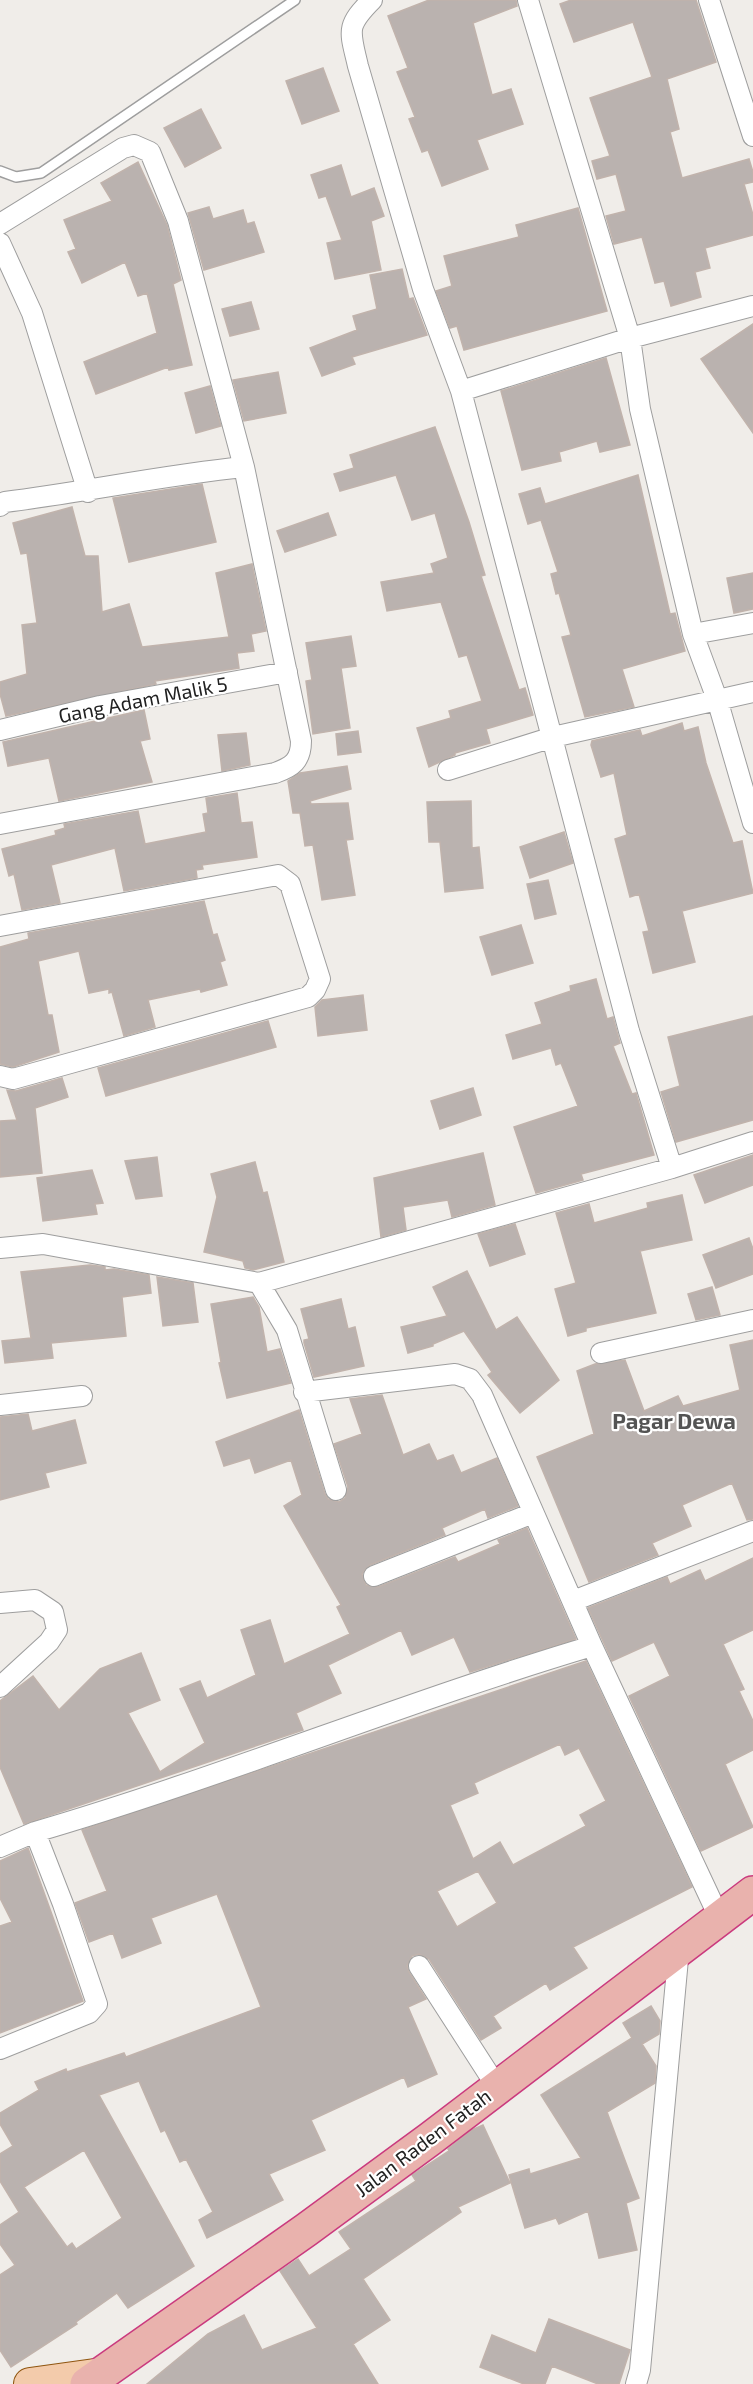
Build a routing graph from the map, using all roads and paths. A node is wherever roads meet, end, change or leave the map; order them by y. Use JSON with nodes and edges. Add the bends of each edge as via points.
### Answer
{"nodes":[{"id":1,"x":295,"y":0,"type":"edge"},
{"id":2,"x":372,"y":0,"type":"edge"},
{"id":3,"x":528,"y":0,"type":"edge"},
{"id":4,"x":709,"y":0,"type":"edge"},
{"id":5,"x":753,"y":135,"type":"edge"},
{"id":6,"x":0,"y":171,"type":"edge"},
{"id":7,"x":0,"y":224,"type":"edge"},
{"id":8,"x":0,"y":243,"type":"edge"},
{"id":9,"x":753,"y":306,"type":"edge"},
{"id":10,"x":630,"y":338,"type":"junction"},
{"id":11,"x":461,"y":391,"type":"junction"},
{"id":12,"x":244,"y":467,"type":"junction"},
{"id":13,"x":88,"y":492,"type":"junction"},
{"id":14,"x":0,"y":506,"type":"edge"},
{"id":15,"x":753,"y":623,"type":"edge"},
{"id":16,"x":693,"y":634,"type":"junction"},
{"id":17,"x":287,"y":672,"type":"junction"},
{"id":18,"x":753,"y":692,"type":"edge"},
{"id":19,"x":717,"y":699,"type":"junction"},
{"id":20,"x":0,"y":730,"type":"edge"},
{"id":21,"x":553,"y":737,"type":"junction"},
{"id":22,"x":448,"y":770,"type":"dead end"},
{"id":23,"x":753,"y":823,"type":"edge"},
{"id":24,"x":0,"y":824,"type":"edge"},
{"id":25,"x":0,"y":926,"type":"edge"},
{"id":26,"x":0,"y":1076,"type":"edge"},
{"id":27,"x":753,"y":1142,"type":"edge"},
{"id":28,"x":672,"y":1168,"type":"junction"},
{"id":29,"x":0,"y":1248,"type":"edge"},
{"id":30,"x":259,"y":1283,"type":"junction"},
{"id":31,"x":753,"y":1320,"type":"edge"},
{"id":32,"x":601,"y":1353,"type":"dead end"},
{"id":33,"x":304,"y":1392,"type":"junction"},
{"id":34,"x":82,"y":1396,"type":"dead end"},
{"id":35,"x":0,"y":1405,"type":"edge"},
{"id":36,"x":336,"y":1490,"type":"dead end"},
{"id":37,"x":533,"y":1513,"type":"junction"},
{"id":38,"x":753,"y":1531,"type":"edge"},
{"id":39,"x":374,"y":1576,"type":"dead end"},
{"id":40,"x":573,"y":1601,"type":"junction"},
{"id":41,"x":0,"y":1604,"type":"edge"},
{"id":42,"x":592,"y":1646,"type":"junction"},
{"id":43,"x":0,"y":1687,"type":"edge"},
{"id":44,"x":35,"y":1832,"type":"junction"},
{"id":45,"x":0,"y":1847,"type":"edge"},
{"id":46,"x":753,"y":1893,"type":"edge"},
{"id":47,"x":719,"y":1917,"type":"junction"},
{"id":48,"x":679,"y":1948,"type":"junction"},
{"id":49,"x":419,"y":1966,"type":"dead end"},
{"id":50,"x":0,"y":2049,"type":"edge"},
{"id":51,"x":497,"y":2087,"type":"junction"},
{"id":52,"x":102,"y":2381,"type":"edge"},
{"id":53,"x":30,"y":2384,"type":"edge"},
{"id":54,"x":636,"y":2384,"type":"edge"}],
"edges":[{"from":1,"to":6,"type":"lane","via":[[41,173],[16,177]]},
{"from":2,"to":11,"type":"street","via":[[354,18],[351,36],[423,289]]},
{"from":3,"to":10,"type":"street"},
{"from":4,"to":5,"type":"street"},
{"from":7,"to":12,"type":"street","via":[[123,148],[134,145],[150,152],[178,221]]},
{"from":8,"to":13,"type":"street","via":[[33,313]]},
{"from":9,"to":10,"type":"street"},
{"from":10,"to":11,"type":"street"},
{"from":10,"to":16,"type":"street","via":[[640,409]]},
{"from":11,"to":21,"type":"street"},
{"from":12,"to":13,"type":"street","via":[[181,474]]},
{"from":12,"to":17,"type":"street"},
{"from":13,"to":14,"type":"street","via":[[4,502]]},
{"from":15,"to":16,"type":"street"},
{"from":16,"to":19,"type":"street"},
{"from":17,"to":20,"type":"street","name":"Gang Adam Malik 5","via":[[100,706]]},
{"from":17,"to":24,"type":"street","via":[[302,741],[301,753],[293,766],[274,773]]},
{"from":18,"to":19,"type":"street"},
{"from":19,"to":21,"type":"street"},
{"from":19,"to":23,"type":"street"},
{"from":21,"to":22,"type":"street"},
{"from":21,"to":28,"type":"street","via":[[629,1031]]},
{"from":25,"to":26,"type":"street","via":[[278,875],[290,884],[320,979],[308,997],[13,1079]]},
{"from":27,"to":28,"type":"street"},
{"from":28,"to":30,"type":"street"},
{"from":29,"to":30,"type":"street","via":[[43,1244]]},
{"from":30,"to":33,"type":"street","via":[[286,1330]]},
{"from":31,"to":32,"type":"street"},
{"from":33,"to":36,"type":"street"},
{"from":33,"to":37,"type":"street","via":[[455,1374],[470,1379],[483,1395]]},
{"from":34,"to":35,"type":"street"},
{"from":37,"to":39,"type":"street"},
{"from":37,"to":40,"type":"street"},
{"from":38,"to":40,"type":"street"},
{"from":40,"to":42,"type":"street"},
{"from":41,"to":43,"type":"street","via":[[35,1600],[53,1612],[57,1630]]},
{"from":42,"to":44,"type":"street","via":[[488,1677],[111,1810]]},
{"from":42,"to":47,"type":"street"},
{"from":44,"to":45,"type":"street"},
{"from":44,"to":50,"type":"street","via":[[97,2004],[89,2013]]},
{"from":46,"to":47,"type":"highway","name":"Jalan Raden Fatah"},
{"from":47,"to":48,"type":"highway","name":"Jalan Raden Fatah"},
{"from":48,"to":51,"type":"highway","name":"Jalan Raden Fatah"},
{"from":48,"to":54,"type":"street"},
{"from":49,"to":51,"type":"street"},
{"from":51,"to":52,"type":"highway","name":"Jalan Raden Fatah","via":[[156,2336]]},
{"from":52,"to":53,"type":"main road"}]}
